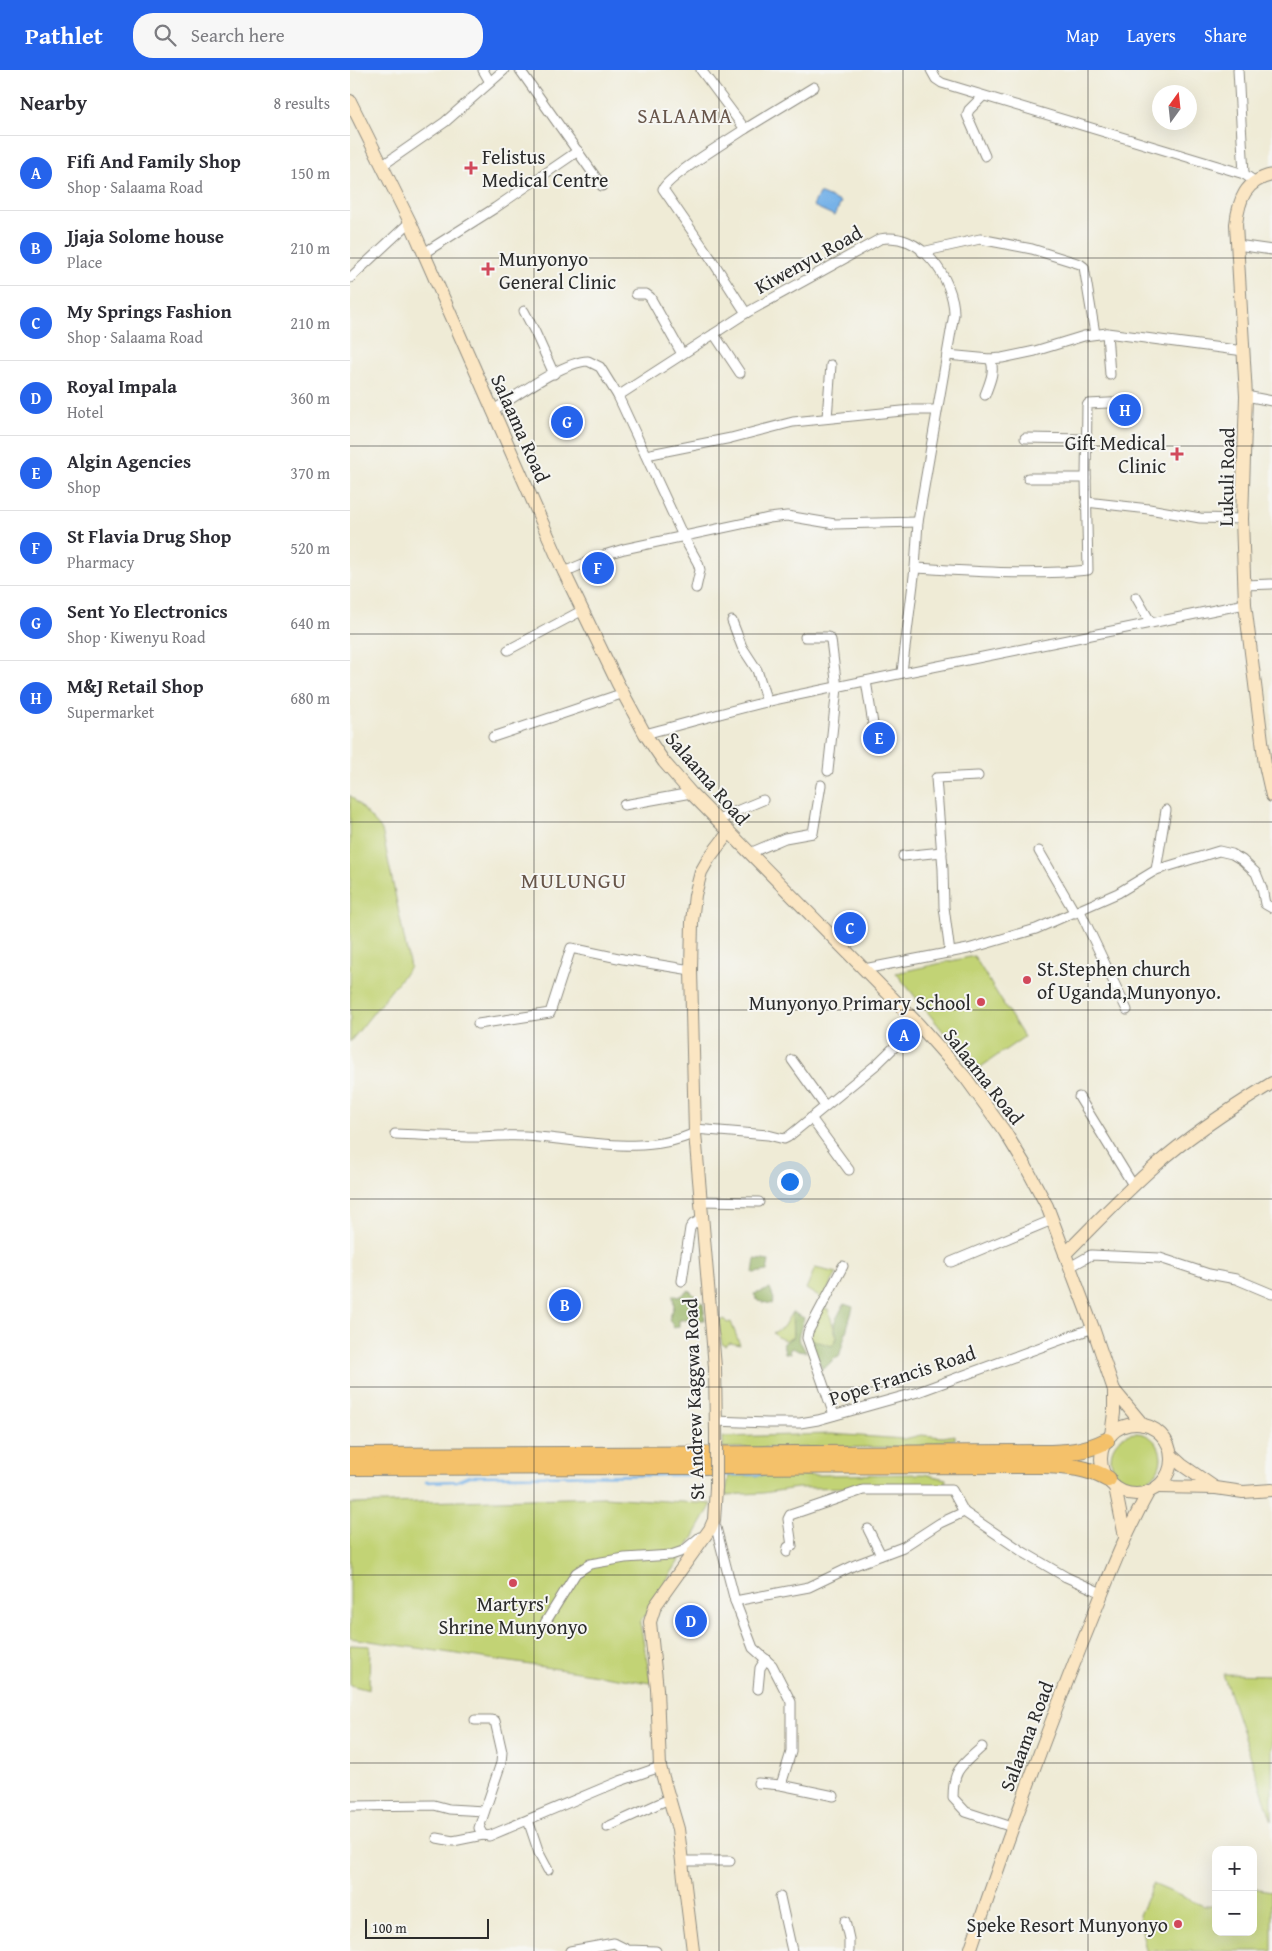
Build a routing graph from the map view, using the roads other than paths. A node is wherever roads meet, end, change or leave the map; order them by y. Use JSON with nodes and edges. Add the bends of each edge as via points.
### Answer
{"nodes":[{"id":1,"x":483,"y":70,"type":"edge"},
{"id":2,"x":504,"y":70,"type":"edge"},
{"id":3,"x":520,"y":70,"type":"edge"},
{"id":4,"x":702,"y":70,"type":"edge"},
{"id":5,"x":931,"y":70,"type":"edge"},
{"id":6,"x":1238,"y":70,"type":"edge"},
{"id":7,"x":490,"y":82,"type":"junction"},
{"id":8,"x":814,"y":87,"type":"dead end"},
{"id":9,"x":983,"y":96,"type":"junction"},
{"id":10,"x":350,"y":101,"type":"edge"},
{"id":11,"x":745,"y":129,"type":"junction"},
{"id":12,"x":578,"y":151,"type":"junction"},
{"id":13,"x":985,"y":156,"type":"dead end"},
{"id":14,"x":383,"y":166,"type":"junction"},
{"id":15,"x":1272,"y":175,"type":"edge"},
{"id":16,"x":1249,"y":178,"type":"junction"},
{"id":17,"x":602,"y":186,"type":"dead end"},
{"id":18,"x":410,"y":222,"type":"junction"},
{"id":19,"x":1237,"y":245,"type":"junction"},
{"id":20,"x":1272,"y":250,"type":"edge"},
{"id":21,"x":922,"y":252,"type":"junction"},
{"id":22,"x":424,"y":253,"type":"junction"},
{"id":23,"x":351,"y":274,"type":"edge"},
{"id":24,"x":636,"y":294,"type":"dead end"},
{"id":25,"x":524,"y":311,"type":"dead end"},
{"id":26,"x":746,"y":313,"type":"junction"},
{"id":27,"x":1107,"y":333,"type":"junction"},
{"id":28,"x":714,"y":334,"type":"junction"},
{"id":29,"x":1095,"y":334,"type":"junction"},
{"id":30,"x":1244,"y":351,"type":"junction"},
{"id":31,"x":682,"y":354,"type":"junction"},
{"id":32,"x":947,"y":355,"type":"junction"},
{"id":33,"x":990,"y":359,"type":"junction"},
{"id":34,"x":831,"y":365,"type":"dead end"},
{"id":35,"x":740,"y":373,"type":"dead end"},
{"id":36,"x":554,"y":374,"type":"junction"},
{"id":37,"x":1110,"y":375,"type":"dead end"},
{"id":38,"x":985,"y":395,"type":"dead end"},
{"id":39,"x":618,"y":396,"type":"junction"},
{"id":40,"x":1246,"y":396,"type":"junction"},
{"id":41,"x":1272,"y":401,"type":"edge"},
{"id":42,"x":1128,"y":402,"type":"dead end"},
{"id":43,"x":936,"y":410,"type":"junction"},
{"id":44,"x":492,"y":411,"type":"junction"},
{"id":45,"x":827,"y":418,"type":"junction"},
{"id":46,"x":1025,"y":438,"type":"dead end"},
{"id":47,"x":1086,"y":439,"type":"junction"},
{"id":48,"x":646,"y":455,"type":"junction"},
{"id":49,"x":1028,"y":478,"type":"dead end"},
{"id":50,"x":1086,"y":478,"type":"junction"},
{"id":51,"x":1086,"y":502,"type":"junction"},
{"id":52,"x":1242,"y":519,"type":"junction"},
{"id":53,"x":918,"y":522,"type":"junction"},
{"id":54,"x":683,"y":536,"type":"junction"},
{"id":55,"x":915,"y":568,"type":"junction"},
{"id":56,"x":564,"y":572,"type":"junction"},
{"id":57,"x":1272,"y":584,"type":"edge"},
{"id":58,"x":1244,"y":585,"type":"junction"},
{"id":59,"x":696,"y":588,"type":"dead end"},
{"id":60,"x":1136,"y":597,"type":"dead end"},
{"id":61,"x":1244,"y":604,"type":"junction"},
{"id":62,"x":583,"y":610,"type":"junction"},
{"id":63,"x":732,"y":621,"type":"dead end"},
{"id":64,"x":1151,"y":623,"type":"junction"},
{"id":65,"x":805,"y":637,"type":"dead end"},
{"id":66,"x":508,"y":650,"type":"dead end"},
{"id":67,"x":902,"y":672,"type":"junction"},
{"id":68,"x":866,"y":681,"type":"junction"},
{"id":69,"x":837,"y":688,"type":"junction"},
{"id":70,"x":624,"y":694,"type":"junction"},
{"id":71,"x":767,"y":702,"type":"junction"},
{"id":72,"x":874,"y":730,"type":"dead end"},
{"id":73,"x":645,"y":734,"type":"junction"},
{"id":74,"x":493,"y":737,"type":"dead end"},
{"id":75,"x":828,"y":771,"type":"dead end"},
{"id":76,"x":978,"y":776,"type":"dead end"},
{"id":77,"x":821,"y":786,"type":"dead end"},
{"id":78,"x":691,"y":793,"type":"junction"},
{"id":79,"x":1272,"y":796,"type":"edge"},
{"id":80,"x":763,"y":800,"type":"dead end"},
{"id":81,"x":624,"y":805,"type":"dead end"},
{"id":82,"x":1166,"y":810,"type":"dead end"},
{"id":83,"x":718,"y":821,"type":"junction"},
{"id":84,"x":729,"y":832,"type":"junction"},
{"id":85,"x":1039,"y":851,"type":"dead end"},
{"id":86,"x":942,"y":852,"type":"junction"},
{"id":87,"x":750,"y":853,"type":"junction"},
{"id":88,"x":902,"y":856,"type":"dead end"},
{"id":89,"x":1156,"y":870,"type":"junction"},
{"id":90,"x":1272,"y":908,"type":"edge"},
{"id":91,"x":1078,"y":912,"type":"junction"},
{"id":92,"x":950,"y":952,"type":"junction"},
{"id":93,"x":864,"y":968,"type":"junction"},
{"id":94,"x":691,"y":970,"type":"junction"},
{"id":95,"x":1127,"y":1010,"type":"dead end"},
{"id":96,"x":478,"y":1024,"type":"dead end"},
{"id":97,"x":918,"y":1024,"type":"junction"},
{"id":98,"x":792,"y":1060,"type":"dead end"},
{"id":99,"x":1272,"y":1083,"type":"edge"},
{"id":100,"x":1080,"y":1097,"type":"dead end"},
{"id":101,"x":825,"y":1106,"type":"junction"},
{"id":102,"x":811,"y":1118,"type":"junction"},
{"id":103,"x":695,"y":1131,"type":"junction"},
{"id":104,"x":395,"y":1134,"type":"dead end"},
{"id":105,"x":849,"y":1170,"type":"dead end"},
{"id":106,"x":1133,"y":1185,"type":"junction"},
{"id":107,"x":701,"y":1201,"type":"junction"},
{"id":108,"x":758,"y":1202,"type":"dead end"},
{"id":109,"x":703,"y":1220,"type":"junction"},
{"id":110,"x":1052,"y":1220,"type":"junction"},
{"id":111,"x":1065,"y":1254,"type":"junction"},
{"id":112,"x":951,"y":1262,"type":"dead end"},
{"id":113,"x":843,"y":1266,"type":"dead end"},
{"id":114,"x":1070,"y":1267,"type":"junction"},
{"id":115,"x":682,"y":1281,"type":"dead end"},
{"id":116,"x":1272,"y":1294,"type":"edge"},
{"id":117,"x":1093,"y":1328,"type":"junction"},
{"id":118,"x":1114,"y":1390,"type":"junction"},
{"id":119,"x":834,"y":1415,"type":"junction"},
{"id":120,"x":1143,"y":1425,"type":"junction"},
{"id":121,"x":715,"y":1426,"type":"junction"},
{"id":122,"x":1108,"y":1438,"type":"junction"},
{"id":123,"x":350,"y":1456,"type":"edge"},
{"id":124,"x":1171,"y":1456,"type":"junction"},
{"id":125,"x":350,"y":1467,"type":"edge"},
{"id":126,"x":1111,"y":1483,"type":"junction"},
{"id":127,"x":1216,"y":1488,"type":"junction"},
{"id":128,"x":1153,"y":1489,"type":"junction"},
{"id":129,"x":1272,"y":1490,"type":"edge"},
{"id":130,"x":964,"y":1512,"type":"junction"},
{"id":131,"x":712,"y":1525,"type":"junction"},
{"id":132,"x":868,"y":1529,"type":"dead end"},
{"id":133,"x":1125,"y":1537,"type":"junction"},
{"id":134,"x":787,"y":1552,"type":"dead end"},
{"id":135,"x":881,"y":1555,"type":"junction"},
{"id":136,"x":1102,"y":1593,"type":"junction"},
{"id":137,"x":735,"y":1601,"type":"junction"},
{"id":138,"x":545,"y":1623,"type":"dead end"},
{"id":139,"x":766,"y":1659,"type":"junction"},
{"id":140,"x":758,"y":1689,"type":"dead end"},
{"id":141,"x":475,"y":1720,"type":"dead end"},
{"id":142,"x":982,"y":1747,"type":"dead end"},
{"id":143,"x":660,"y":1767,"type":"junction"},
{"id":144,"x":758,"y":1783,"type":"dead end"},
{"id":145,"x":781,"y":1785,"type":"junction"},
{"id":146,"x":834,"y":1796,"type":"dead end"},
{"id":147,"x":669,"y":1799,"type":"junction"},
{"id":148,"x":351,"y":1806,"type":"edge"},
{"id":149,"x":484,"y":1811,"type":"junction"},
{"id":150,"x":528,"y":1820,"type":"junction"},
{"id":151,"x":1012,"y":1827,"type":"junction"},
{"id":152,"x":607,"y":1828,"type":"dead end"},
{"id":153,"x":483,"y":1835,"type":"junction"},
{"id":154,"x":437,"y":1838,"type":"dead end"},
{"id":155,"x":682,"y":1861,"type":"junction"},
{"id":156,"x":730,"y":1861,"type":"dead end"},
{"id":157,"x":548,"y":1870,"type":"dead end"},
{"id":158,"x":780,"y":1896,"type":"dead end"},
{"id":159,"x":844,"y":1922,"type":"dead end"},
{"id":160,"x":570,"y":1951,"type":"edge"},
{"id":161,"x":656,"y":1951,"type":"edge"},
{"id":162,"x":693,"y":1951,"type":"edge"},
{"id":163,"x":792,"y":1951,"type":"edge"},
{"id":164,"x":849,"y":1951,"type":"edge"},
{"id":165,"x":970,"y":1951,"type":"edge"}],
"edges":[{"from":1,"to":7,"type":"street"},
{"from":2,"to":7,"type":"street"},
{"from":3,"to":12,"type":"street"},
{"from":4,"to":11,"type":"street"},
{"from":5,"to":9,"type":"street","via":[[942,83]]},
{"from":6,"to":16,"type":"street"},
{"from":7,"to":14,"type":"street","via":[[444,122]]},
{"from":8,"to":11,"type":"street"},
{"from":9,"to":13,"type":"street","via":[[967,115]]},
{"from":9,"to":16,"type":"street"},
{"from":10,"to":14,"type":"street","name":"Salaama Road"},
{"from":11,"to":26,"type":"street","via":[[678,174],[663,189]]},
{"from":12,"to":17,"type":"street"},
{"from":12,"to":22,"type":"street"},
{"from":14,"to":18,"type":"street","name":"Salaama Road"},
{"from":15,"to":16,"type":"street"},
{"from":16,"to":19,"type":"street","name":"Lukuli Road","via":[[1237,212]]},
{"from":18,"to":22,"type":"street","name":"Salaama Road"},
{"from":18,"to":23,"type":"street"},
{"from":19,"to":20,"type":"street"},
{"from":19,"to":30,"type":"street","name":"Lukuli Road"},
{"from":21,"to":26,"type":"street","name":"Kiwenyu Road","via":[[906,240],[880,239]]},
{"from":21,"to":29,"type":"street","via":[[980,239],[1032,249],[1080,264],[1084,268]]},
{"from":21,"to":32,"type":"street","name":"Kiwenyu Road","via":[[942,274],[952,296],[954,314]]},
{"from":22,"to":44,"type":"street","name":"Salaama Road"},
{"from":24,"to":31,"type":"street","via":[[646,294],[650,298]]},
{"from":25,"to":36,"type":"street"},
{"from":26,"to":28,"type":"street","name":"Kiwenyu Road"},
{"from":27,"to":29,"type":"street"},
{"from":27,"to":30,"type":"street"},
{"from":27,"to":37,"type":"street"},
{"from":28,"to":31,"type":"street","name":"Kiwenyu Road"},
{"from":28,"to":35,"type":"street"},
{"from":29,"to":33,"type":"street","via":[[1018,355]]},
{"from":30,"to":40,"type":"street","name":"Lukuli Road"},
{"from":31,"to":39,"type":"street","name":"Kiwenyu Road"},
{"from":32,"to":33,"type":"street"},
{"from":32,"to":43,"type":"street","name":"Kiwenyu Road"},
{"from":33,"to":38,"type":"street","via":[[993,370]]},
{"from":34,"to":45,"type":"street"},
{"from":36,"to":39,"type":"street","via":[[583,361],[594,363]]},
{"from":36,"to":44,"type":"street"},
{"from":39,"to":48,"type":"street"},
{"from":40,"to":41,"type":"street"},
{"from":40,"to":52,"type":"street","name":"Lukuli Road"},
{"from":42,"to":47,"type":"street","via":[[1088,404]]},
{"from":43,"to":45,"type":"street"},
{"from":43,"to":53,"type":"street","name":"Kiwenyu Road"},
{"from":44,"to":56,"type":"street","name":"Salaama Road"},
{"from":45,"to":48,"type":"street","via":[[778,424],[731,438]]},
{"from":46,"to":47,"type":"street"},
{"from":47,"to":50,"type":"street"},
{"from":48,"to":54,"type":"street"},
{"from":49,"to":50,"type":"street"},
{"from":50,"to":51,"type":"street"},
{"from":51,"to":52,"type":"street","via":[[1200,518]]},
{"from":51,"to":55,"type":"street","via":[[1088,570],[1017,573]]},
{"from":52,"to":58,"type":"street","name":"Lukuli Road"},
{"from":53,"to":54,"type":"street","via":[[836,524],[784,516]]},
{"from":53,"to":55,"type":"street","name":"Kiwenyu Road"},
{"from":54,"to":56,"type":"street","via":[[604,555]]},
{"from":54,"to":59,"type":"street","via":[[700,570]]},
{"from":55,"to":67,"type":"street","name":"Kiwenyu Road"},
{"from":56,"to":62,"type":"street","name":"Salaama Road"},
{"from":57,"to":58,"type":"street"},
{"from":58,"to":61,"type":"street","name":"Lukuli Road"},
{"from":60,"to":64,"type":"street"},
{"from":61,"to":64,"type":"street"},
{"from":61,"to":79,"type":"street","name":"Lukuli Road"},
{"from":62,"to":66,"type":"street"},
{"from":62,"to":70,"type":"street","name":"Salaama Road"},
{"from":63,"to":71,"type":"street","via":[[742,647],[757,670]]},
{"from":64,"to":67,"type":"street"},
{"from":65,"to":69,"type":"street","via":[[828,637],[831,640]]},
{"from":67,"to":68,"type":"street"},
{"from":68,"to":69,"type":"street"},
{"from":68,"to":72,"type":"street"},
{"from":69,"to":71,"type":"street"},
{"from":69,"to":75,"type":"street"},
{"from":70,"to":73,"type":"street","name":"Salaama Road"},
{"from":70,"to":74,"type":"street"},
{"from":71,"to":73,"type":"street"},
{"from":73,"to":78,"type":"street","name":"Salaama Road"},
{"from":76,"to":86,"type":"street","via":[[936,778]]},
{"from":77,"to":87,"type":"street","via":[[813,833],[785,838]]},
{"from":78,"to":81,"type":"street"},
{"from":78,"to":83,"type":"street","name":"Salaama Road"},
{"from":80,"to":83,"type":"street"},
{"from":82,"to":89,"type":"street"},
{"from":83,"to":84,"type":"street","name":"Salaama Road"},
{"from":84,"to":87,"type":"street","name":"Salaama Road"},
{"from":84,"to":94,"type":"street","name":"St Andrew Kaggwa Road","via":[[709,858],[697,884]]},
{"from":85,"to":91,"type":"street"},
{"from":86,"to":88,"type":"street"},
{"from":86,"to":92,"type":"street"},
{"from":87,"to":93,"type":"street","name":"Salaama Road"},
{"from":89,"to":90,"type":"street","via":[[1219,851],[1232,854],[1256,873],[1264,904]]},
{"from":89,"to":91,"type":"street"},
{"from":91,"to":92,"type":"street","via":[[1036,929]]},
{"from":91,"to":95,"type":"street"},
{"from":92,"to":93,"type":"street"},
{"from":93,"to":97,"type":"street","name":"Salaama Road"},
{"from":94,"to":96,"type":"street","via":[[571,948],[550,1013]]},
{"from":94,"to":103,"type":"street","name":"St Andrew Kaggwa Road"},
{"from":97,"to":101,"type":"street","via":[[877,1064]]},
{"from":97,"to":110,"type":"street","name":"Salaama Road","via":[[965,1077],[1005,1132],[1025,1164]]},
{"from":98,"to":101,"type":"street"},
{"from":99,"to":106,"type":"street","via":[[1206,1127]]},
{"from":100,"to":106,"type":"street"},
{"from":101,"to":102,"type":"street"},
{"from":102,"to":103,"type":"street","via":[[784,1139],[768,1135]]},
{"from":102,"to":105,"type":"street"},
{"from":103,"to":104,"type":"street","via":[[682,1139],[639,1145],[513,1135]]},
{"from":103,"to":107,"type":"street","name":"St Andrew Kaggwa Road"},
{"from":106,"to":111,"type":"street"},
{"from":107,"to":108,"type":"street"},
{"from":107,"to":109,"type":"street","name":"St Andrew Kaggwa Road"},
{"from":109,"to":115,"type":"street","via":[[690,1228]]},
{"from":109,"to":121,"type":"street","name":"St Andrew Kaggwa Road","via":[[715,1367]]},
{"from":110,"to":111,"type":"street","name":"Salaama Road"},
{"from":110,"to":112,"type":"street"},
{"from":111,"to":114,"type":"street","name":"Salaama Road"},
{"from":113,"to":119,"type":"street","via":[[807,1338]]},
{"from":114,"to":116,"type":"street","via":[[1092,1255],[1160,1258],[1236,1279]]},
{"from":114,"to":117,"type":"street","name":"Salaama Road"},
{"from":117,"to":118,"type":"street","name":"Salaama Road"},
{"from":117,"to":119,"type":"street","name":"Pope Francis Road","via":[[918,1392]]},
{"from":118,"to":120,"type":"street","name":"Salaama Road"},
{"from":118,"to":122,"type":"street","name":"Salaama Road","via":[[1114,1413]]},
{"from":119,"to":121,"type":"street","name":"Pope Francis Road","via":[[800,1423]]},
{"from":120,"to":122,"type":"street","via":[[1122,1427]]},
{"from":120,"to":124,"type":"street","via":[[1162,1436]]},
{"from":121,"to":131,"type":"street","name":"St Andrew Kaggwa Road","bridge":true,"via":[[716,1487]]},
{"from":122,"to":123,"type":"highway","via":[[1092,1448],[1076,1452],[1041,1453]]},
{"from":122,"to":126,"type":"street","via":[[1101,1461]]},
{"from":124,"to":127,"type":"street"},
{"from":124,"to":128,"type":"street","via":[[1168,1473]]},
{"from":125,"to":126,"type":"highway","via":[[1044,1465],[1076,1466]]},
{"from":126,"to":128,"type":"street","via":[[1131,1494]]},
{"from":126,"to":133,"type":"street"},
{"from":127,"to":128,"type":"street"},
{"from":127,"to":129,"type":"street","via":[[1243,1492]]},
{"from":128,"to":133,"type":"street","name":"Salaama Road"},
{"from":130,"to":134,"type":"street","via":[[952,1490],[863,1490],[790,1516],[792,1546]]},
{"from":130,"to":135,"type":"street","via":[[903,1547]]},
{"from":130,"to":136,"type":"street","via":[[1022,1552]]},
{"from":131,"to":137,"type":"street"},
{"from":131,"to":138,"type":"street","via":[[683,1551],[671,1555],[590,1564],[576,1573]]},
{"from":131,"to":143,"type":"street","name":"St Andrew Kaggwa Road","via":[[655,1606],[650,1622]]},
{"from":132,"to":135,"type":"street"},
{"from":133,"to":136,"type":"street","name":"Salaama Road"},
{"from":135,"to":137,"type":"street","via":[[809,1587]]},
{"from":136,"to":151,"type":"street","name":"Salaama Road"},
{"from":137,"to":139,"type":"street","via":[[753,1648]]},
{"from":139,"to":140,"type":"street","via":[[760,1668]]},
{"from":139,"to":145,"type":"street","via":[[791,1702],[791,1752]]},
{"from":141,"to":149,"type":"street","via":[[495,1722],[502,1752],[502,1762]]},
{"from":142,"to":151,"type":"street","via":[[958,1771],[953,1782],[953,1798],[966,1812]]},
{"from":143,"to":147,"type":"street","name":"St Andrew Kaggwa Road"},
{"from":143,"to":150,"type":"street"},
{"from":144,"to":145,"type":"street"},
{"from":145,"to":146,"type":"street"},
{"from":147,"to":152,"type":"street"},
{"from":147,"to":155,"type":"street","name":"St Andrew Kaggwa Road","via":[[678,1828]]},
{"from":148,"to":149,"type":"street","via":[[434,1805]]},
{"from":149,"to":153,"type":"street","via":[[479,1828]]},
{"from":150,"to":153,"type":"street","via":[[489,1836]]},
{"from":150,"to":157,"type":"street"},
{"from":151,"to":165,"type":"street","name":"Salaama Road"},
{"from":153,"to":154,"type":"street","via":[[453,1841]]},
{"from":155,"to":156,"type":"street"},
{"from":155,"to":162,"type":"street","name":"St Andrew Kaggwa Road"},
{"from":158,"to":163,"type":"street"},
{"from":159,"to":164,"type":"street"},
{"from":160,"to":161,"type":"street","via":[[610,1943],[628,1950]]}]}
